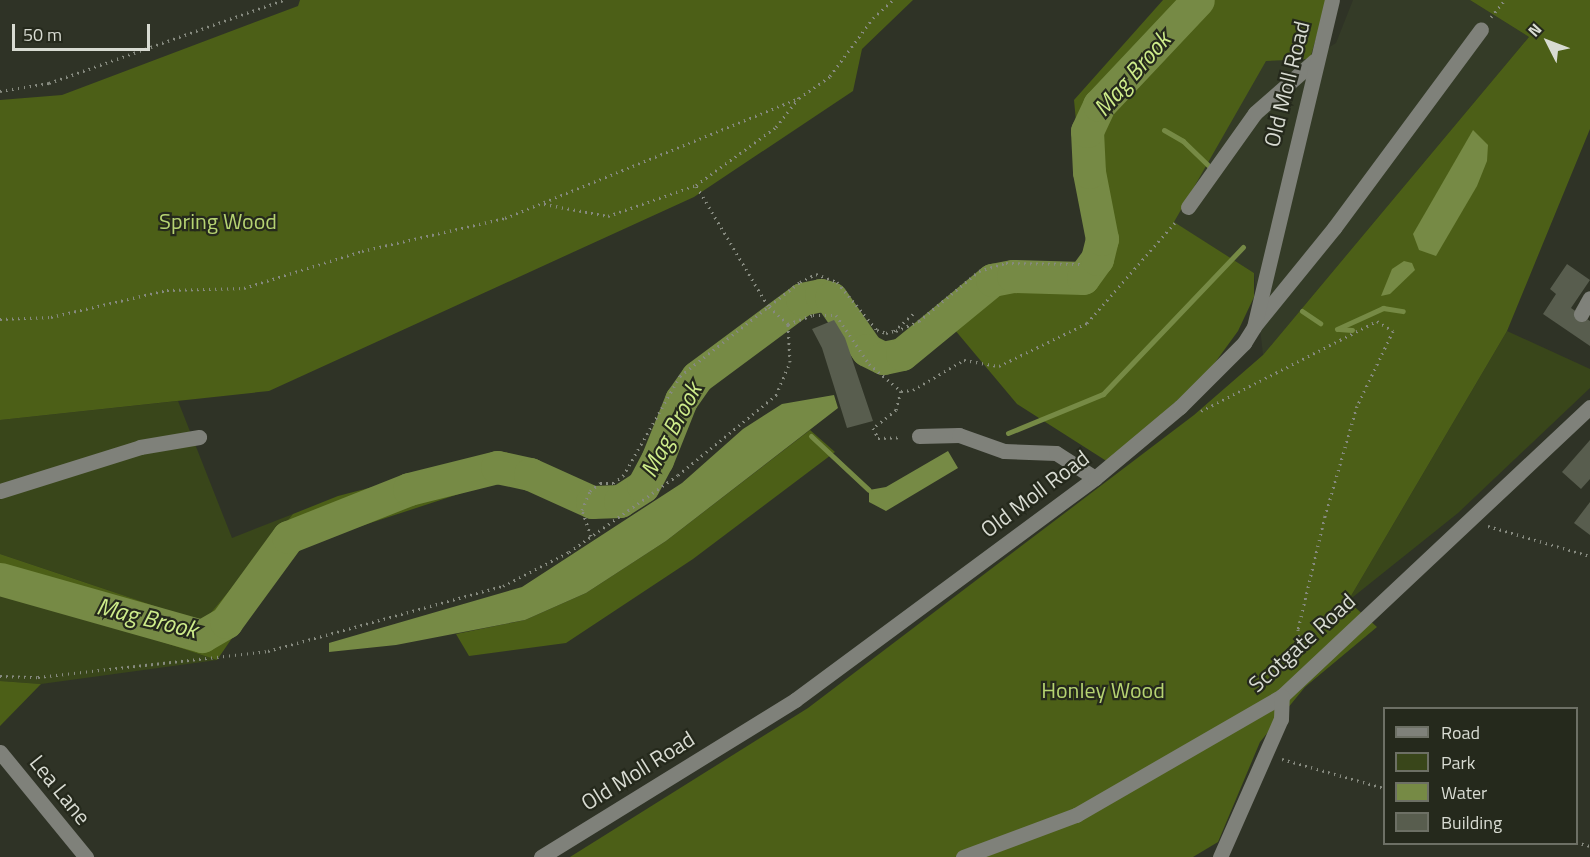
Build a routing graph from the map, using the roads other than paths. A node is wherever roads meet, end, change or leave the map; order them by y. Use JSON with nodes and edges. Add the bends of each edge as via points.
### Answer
{"nodes":[{"id":1,"x":1332,"y":0,"type":"edge"},
{"id":2,"x":1481,"y":29,"type":"road end"},
{"id":3,"x":1314,"y":61,"type":"junction"},
{"id":4,"x":1188,"y":207,"type":"road end"},
{"id":5,"x":1590,"y":298,"type":"edge"},
{"id":6,"x":1581,"y":314,"type":"dead end"},
{"id":7,"x":1254,"y":327,"type":"junction"},
{"id":8,"x":1590,"y":407,"type":"edge"},
{"id":9,"x":919,"y":436,"type":"road end"},
{"id":10,"x":199,"y":437,"type":"dead end"},
{"id":11,"x":1095,"y":478,"type":"junction"},
{"id":12,"x":0,"y":491,"type":"edge"},
{"id":13,"x":1282,"y":696,"type":"junction"},
{"id":14,"x":1,"y":757,"type":"edge"},
{"id":15,"x":86,"y":857,"type":"edge"},
{"id":16,"x":541,"y":857,"type":"edge"},
{"id":17,"x":963,"y":857,"type":"edge"},
{"id":18,"x":1220,"y":857,"type":"edge"}],
"edges":[{"from":1,"to":3,"type":"street","name":"Old Moll Road"},
{"from":2,"to":7,"type":"street","via":[[1334,228]]},
{"from":3,"to":4,"type":"street","via":[[1255,113]]},
{"from":3,"to":7,"type":"street","name":"Old Moll Road"},
{"from":5,"to":6,"type":"street"},
{"from":7,"to":11,"type":"street","name":"Old Moll Road","via":[[1244,343],[1180,407]]},
{"from":8,"to":13,"type":"street","name":"Scotgate Road"},
{"from":9,"to":11,"type":"street","via":[[958,435],[1004,451],[1056,453]]},
{"from":10,"to":12,"type":"street","via":[[140,447]]},
{"from":11,"to":16,"type":"street","name":"Old Moll Road","via":[[795,700]]},
{"from":13,"to":17,"type":"street","name":"Scotgate Road","via":[[1076,815]]},
{"from":13,"to":18,"type":"street","via":[[1281,719]]},
{"from":14,"to":15,"type":"street","name":"Lea Lane"}]}
